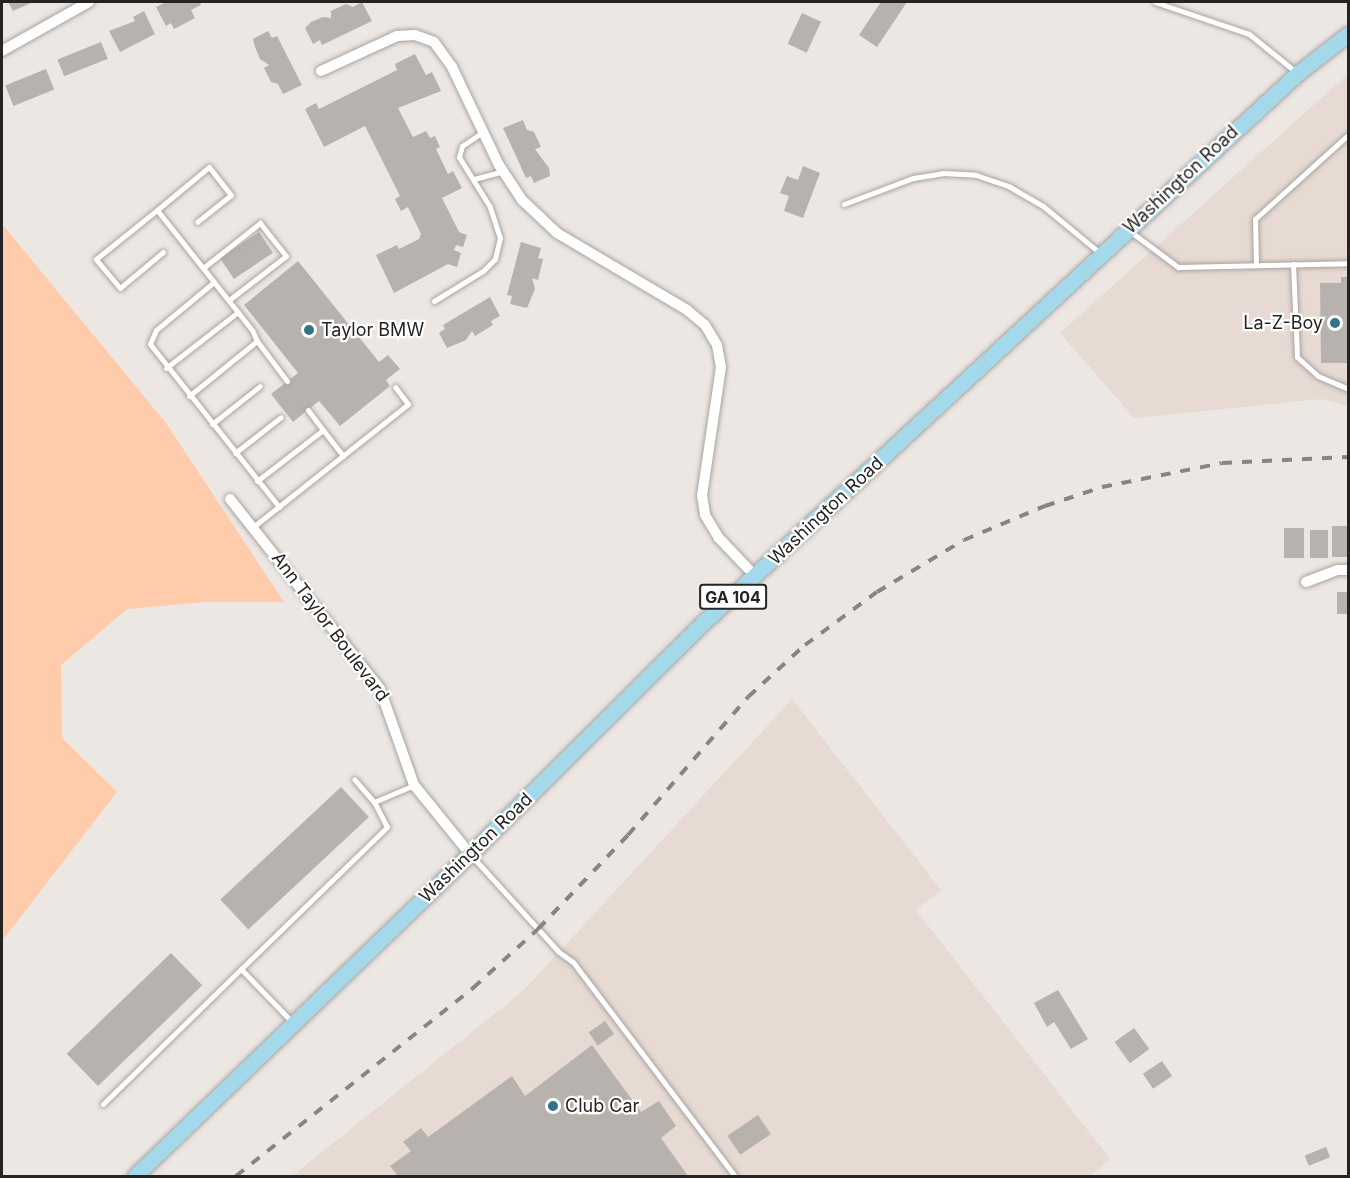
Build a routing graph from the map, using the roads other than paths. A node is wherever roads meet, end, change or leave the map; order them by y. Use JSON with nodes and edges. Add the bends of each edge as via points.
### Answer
{"nodes":[{"id":1,"x":89,"y":2,"type":"edge"},
{"id":2,"x":1155,"y":2,"type":"edge"},
{"id":3,"x":1348,"y":34,"type":"edge"},
{"id":4,"x":2,"y":51,"type":"edge"},
{"id":5,"x":321,"y":71,"type":"dead end"},
{"id":6,"x":1298,"y":73,"type":"junction"},
{"id":7,"x":483,"y":132,"type":"junction"},
{"id":8,"x":1348,"y":135,"type":"edge"},
{"id":9,"x":503,"y":171,"type":"junction"},
{"id":10,"x":474,"y":179,"type":"junction"},
{"id":11,"x":844,"y":204,"type":"dead end"},
{"id":12,"x":157,"y":210,"type":"junction"},
{"id":13,"x":197,"y":222,"type":"dead end"},
{"id":14,"x":1128,"y":229,"type":"junction"},
{"id":15,"x":163,"y":252,"type":"dead end"},
{"id":16,"x":1101,"y":254,"type":"junction"},
{"id":17,"x":1348,"y":262,"type":"edge"},
{"id":18,"x":1293,"y":264,"type":"junction"},
{"id":19,"x":1256,"y":265,"type":"junction"},
{"id":20,"x":203,"y":268,"type":"junction"},
{"id":21,"x":214,"y":282,"type":"junction"},
{"id":22,"x":229,"y":300,"type":"junction"},
{"id":23,"x":434,"y":301,"type":"dead end"},
{"id":24,"x":238,"y":312,"type":"junction"},
{"id":25,"x":257,"y":341,"type":"junction"},
{"id":26,"x":166,"y":368,"type":"junction"},
{"id":27,"x":287,"y":381,"type":"dead end"},
{"id":28,"x":260,"y":386,"type":"dead end"},
{"id":29,"x":395,"y":387,"type":"dead end"},
{"id":30,"x":1348,"y":388,"type":"edge"},
{"id":31,"x":189,"y":396,"type":"junction"},
{"id":32,"x":308,"y":410,"type":"dead end"},
{"id":33,"x":281,"y":417,"type":"dead end"},
{"id":34,"x":212,"y":424,"type":"junction"},
{"id":35,"x":323,"y":430,"type":"junction"},
{"id":36,"x":235,"y":453,"type":"junction"},
{"id":37,"x":343,"y":456,"type":"junction"},
{"id":38,"x":257,"y":481,"type":"junction"},
{"id":39,"x":230,"y":499,"type":"dead end"},
{"id":40,"x":279,"y":507,"type":"junction"},
{"id":41,"x":253,"y":527,"type":"junction"},
{"id":42,"x":1348,"y":570,"type":"edge"},
{"id":43,"x":756,"y":578,"type":"junction"},
{"id":44,"x":1306,"y":582,"type":"dead end"},
{"id":45,"x":354,"y":779,"type":"dead end"},
{"id":46,"x":414,"y":785,"type":"junction"},
{"id":47,"x":374,"y":802,"type":"junction"},
{"id":48,"x":470,"y":854,"type":"junction"},
{"id":49,"x":241,"y":969,"type":"junction"},
{"id":50,"x":293,"y":1023,"type":"junction"},
{"id":51,"x":103,"y":1104,"type":"dead end"},
{"id":52,"x":135,"y":1176,"type":"edge"},
{"id":53,"x":735,"y":1176,"type":"edge"}],
"edges":[{"from":1,"to":4,"type":"street"},
{"from":2,"to":6,"type":"lane","via":[[1249,34]]},
{"from":3,"to":6,"type":"main road","name":"Washington Road","number":"GA 104"},
{"from":5,"to":7,"type":"street","via":[[397,36],[415,35],[434,42],[452,67]]},
{"from":6,"to":14,"type":"main road","name":"Washington Road","number":"GA 104"},
{"from":7,"to":9,"type":"street"},
{"from":7,"to":10,"type":"lane","via":[[462,146],[459,157]]},
{"from":8,"to":19,"type":"lane","via":[[1255,219]]},
{"from":9,"to":10,"type":"lane"},
{"from":9,"to":43,"type":"street","via":[[522,200],[557,233],[705,325],[717,345],[721,367],[702,495],[705,515],[718,537]]},
{"from":10,"to":23,"type":"lane","via":[[490,207],[500,238],[495,259],[483,271]]},
{"from":11,"to":16,"type":"lane","via":[[913,178],[943,173],[976,175],[1010,187],[1043,206]]},
{"from":12,"to":13,"type":"lane","via":[[209,167],[231,195]]},
{"from":12,"to":15,"type":"lane","via":[[96,259],[120,288]]},
{"from":12,"to":20,"type":"lane"},
{"from":14,"to":16,"type":"main road","name":"Washington Road","number":"GA 104"},
{"from":14,"to":19,"type":"lane","via":[[1178,267]]},
{"from":16,"to":43,"type":"main road","name":"Washington Road","number":"GA 104"},
{"from":17,"to":18,"type":"lane"},
{"from":18,"to":19,"type":"lane"},
{"from":18,"to":30,"type":"lane","via":[[1297,357],[1318,376]]},
{"from":20,"to":21,"type":"lane"},
{"from":20,"to":22,"type":"lane","via":[[260,223],[286,256]]},
{"from":21,"to":22,"type":"lane"},
{"from":21,"to":26,"type":"lane","via":[[151,337],[152,351]]},
{"from":22,"to":24,"type":"lane"},
{"from":24,"to":25,"type":"lane"},
{"from":24,"to":26,"type":"lane"},
{"from":25,"to":27,"type":"lane"},
{"from":25,"to":31,"type":"lane"},
{"from":26,"to":31,"type":"lane"},
{"from":28,"to":34,"type":"lane"},
{"from":29,"to":37,"type":"lane","via":[[408,404]]},
{"from":31,"to":34,"type":"lane"},
{"from":32,"to":35,"type":"lane"},
{"from":33,"to":36,"type":"lane"},
{"from":34,"to":36,"type":"lane"},
{"from":35,"to":37,"type":"lane"},
{"from":35,"to":38,"type":"lane"},
{"from":36,"to":38,"type":"lane"},
{"from":37,"to":40,"type":"lane"},
{"from":38,"to":40,"type":"lane"},
{"from":39,"to":41,"type":"street","name":"Ann Taylor Boulevard"},
{"from":40,"to":41,"type":"lane"},
{"from":41,"to":46,"type":"street","name":"Ann Taylor Boulevard","via":[[380,689]]},
{"from":42,"to":44,"type":"street"},
{"from":43,"to":48,"type":"main road","name":"Washington Road","number":"GA 104","via":[[704,622]]},
{"from":45,"to":47,"type":"lane"},
{"from":46,"to":47,"type":"lane"},
{"from":46,"to":48,"type":"street","name":"Ann Taylor Boulevard"},
{"from":47,"to":49,"type":"lane","via":[[387,827]]},
{"from":48,"to":50,"type":"main road","name":"Washington Road","number":"GA 104"},
{"from":48,"to":53,"type":"lane","via":[[559,952],[573,962]]},
{"from":49,"to":50,"type":"lane"},
{"from":49,"to":51,"type":"lane"},
{"from":50,"to":52,"type":"main road","name":"Washington Road","number":"GA 104"}]}
